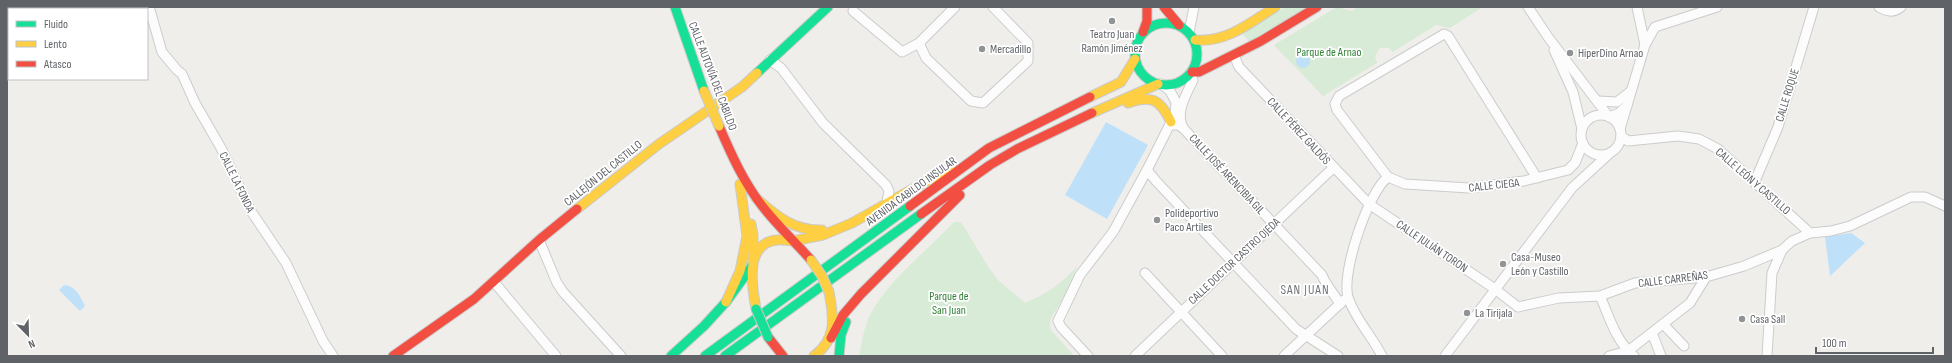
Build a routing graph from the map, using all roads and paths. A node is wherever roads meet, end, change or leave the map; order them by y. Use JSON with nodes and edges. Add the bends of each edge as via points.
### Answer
{"nodes":[{"id":1,"x":147,"y":7,"type":"edge"},
{"id":2,"x":675,"y":7,"type":"edge"},
{"id":3,"x":828,"y":7,"type":"edge"},
{"id":4,"x":956,"y":7,"type":"edge"},
{"id":5,"x":993,"y":7,"type":"edge"},
{"id":6,"x":1147,"y":7,"type":"edge"},
{"id":7,"x":1164,"y":7,"type":"edge"},
{"id":8,"x":1194,"y":7,"type":"edge"},
{"id":9,"x":1275,"y":7,"type":"edge"},
{"id":10,"x":1317,"y":7,"type":"edge"},
{"id":11,"x":1528,"y":7,"type":"edge"},
{"id":12,"x":1717,"y":7,"type":"edge"},
{"id":13,"x":1814,"y":7,"type":"edge"},
{"id":14,"x":1879,"y":7,"type":"edge"},
{"id":15,"x":1899,"y":9,"type":"edge"},
{"id":16,"x":853,"y":11,"type":"dead end"},
{"id":17,"x":1638,"y":11,"type":"edge"},
{"id":18,"x":1179,"y":25,"type":"junction"},
{"id":19,"x":1655,"y":27,"type":"junction"},
{"id":20,"x":1143,"y":32,"type":"junction"},
{"id":21,"x":1190,"y":32,"type":"junction"},
{"id":22,"x":1548,"y":37,"type":"junction"},
{"id":23,"x":1195,"y":40,"type":"junction"},
{"id":24,"x":919,"y":43,"type":"junction"},
{"id":25,"x":1644,"y":44,"type":"junction"},
{"id":26,"x":1234,"y":55,"type":"junction"},
{"id":27,"x":1135,"y":59,"type":"junction"},
{"id":28,"x":770,"y":60,"type":"junction"},
{"id":29,"x":1191,"y":73,"type":"junction"},
{"id":30,"x":1159,"y":84,"type":"junction"},
{"id":31,"x":1632,"y":90,"type":"junction"},
{"id":32,"x":1598,"y":101,"type":"junction"},
{"id":33,"x":1627,"y":106,"type":"junction"},
{"id":34,"x":1093,"y":112,"type":"junction"},
{"id":35,"x":1609,"y":117,"type":"junction"},
{"id":36,"x":1170,"y":123,"type":"junction"},
{"id":37,"x":1183,"y":128,"type":"junction"},
{"id":38,"x":1582,"y":129,"type":"junction"},
{"id":39,"x":1621,"y":132,"type":"junction"},
{"id":40,"x":1583,"y":143,"type":"junction"},
{"id":41,"x":989,"y":148,"type":"junction"},
{"id":42,"x":1610,"y":153,"type":"junction"},
{"id":43,"x":731,"y":154,"type":"junction"},
{"id":44,"x":990,"y":165,"type":"junction"},
{"id":45,"x":1333,"y":168,"type":"junction"},
{"id":46,"x":1147,"y":170,"type":"junction"},
{"id":47,"x":1568,"y":170,"type":"junction"},
{"id":48,"x":1388,"y":177,"type":"junction"},
{"id":49,"x":1537,"y":178,"type":"junction"},
{"id":50,"x":1755,"y":181,"type":"junction"},
{"id":51,"x":1576,"y":183,"type":"junction"},
{"id":52,"x":740,"y":184,"type":"junction"},
{"id":53,"x":756,"y":198,"type":"junction"},
{"id":54,"x":888,"y":202,"type":"junction"},
{"id":55,"x":1369,"y":204,"type":"junction"},
{"id":56,"x":1945,"y":206,"type":"edge"},
{"id":57,"x":1274,"y":224,"type":"junction"},
{"id":58,"x":840,"y":227,"type":"junction"},
{"id":59,"x":1810,"y":233,"type":"junction"},
{"id":60,"x":539,"y":240,"type":"junction"},
{"id":61,"x":793,"y":241,"type":"junction"},
{"id":62,"x":1782,"y":250,"type":"junction"},
{"id":63,"x":1233,"y":262,"type":"junction"},
{"id":64,"x":752,"y":264,"type":"junction"},
{"id":65,"x":1145,"y":273,"type":"dead end"},
{"id":66,"x":1706,"y":277,"type":"junction"},
{"id":67,"x":494,"y":282,"type":"junction"},
{"id":68,"x":1494,"y":289,"type":"junction"},
{"id":69,"x":1348,"y":296,"type":"junction"},
{"id":70,"x":1600,"y":296,"type":"junction"},
{"id":71,"x":726,"y":302,"type":"junction"},
{"id":72,"x":854,"y":303,"type":"junction"},
{"id":73,"x":1340,"y":304,"type":"junction"},
{"id":74,"x":1518,"y":307,"type":"joint"},
{"id":75,"x":1181,"y":312,"type":"junction"},
{"id":76,"x":1662,"y":324,"type":"junction"},
{"id":77,"x":1652,"y":333,"type":"junction"},
{"id":78,"x":1305,"y":335,"type":"junction"},
{"id":79,"x":830,"y":340,"type":"junction"},
{"id":80,"x":1684,"y":346,"type":"dead end"},
{"id":81,"x":1631,"y":354,"type":"edge"},
{"id":82,"x":333,"y":356,"type":"edge"},
{"id":83,"x":393,"y":356,"type":"edge"},
{"id":84,"x":556,"y":356,"type":"edge"},
{"id":85,"x":621,"y":356,"type":"edge"},
{"id":86,"x":671,"y":356,"type":"edge"},
{"id":87,"x":706,"y":356,"type":"edge"},
{"id":88,"x":725,"y":356,"type":"edge"},
{"id":89,"x":783,"y":356,"type":"edge"},
{"id":90,"x":814,"y":356,"type":"edge"},
{"id":91,"x":828,"y":356,"type":"edge"},
{"id":92,"x":839,"y":356,"type":"edge"},
{"id":93,"x":1088,"y":356,"type":"edge"},
{"id":94,"x":1135,"y":356,"type":"edge"},
{"id":95,"x":1222,"y":356,"type":"edge"},
{"id":96,"x":1284,"y":356,"type":"edge"},
{"id":97,"x":1338,"y":356,"type":"edge"},
{"id":98,"x":1382,"y":356,"type":"edge"},
{"id":99,"x":1445,"y":356,"type":"edge"},
{"id":100,"x":1609,"y":356,"type":"edge"},
{"id":101,"x":1660,"y":356,"type":"edge"},
{"id":102,"x":1767,"y":356,"type":"edge"}],
"edges":[{"from":1,"to":82,"type":"street","name":"CALLE LA FONDA","via":[[162,52],[182,74],[195,103],[221,148],[250,212],[286,263],[323,342]]},
{"from":2,"to":43,"type":"main road","name":"CALLE AUTOVÍA DEL CABILDO","bridge":true,"via":[[704,91]]},
{"from":3,"to":28,"type":"main road","name":"CALLEJÓN DEL CASTILLO"},
{"from":4,"to":24,"type":"street"},
{"from":5,"to":24,"type":"street","via":[[1028,43],[1028,61],[983,103],[971,101],[926,58]]},
{"from":6,"to":20,"type":"main road","via":[[1147,21]]},
{"from":7,"to":18,"type":"main road"},
{"from":8,"to":21,"type":"street"},
{"from":9,"to":23,"type":"main road","via":[[1219,39],[1202,42]]},
{"from":10,"to":26,"type":"main road"},
{"from":11,"to":22,"type":"street"},
{"from":12,"to":19,"type":"street"},
{"from":13,"to":50,"type":"street","name":"CALLE ROQUE","via":[[1778,127]]},
{"from":14,"to":15,"type":"street","via":[[1886,11]]},
{"from":16,"to":24,"type":"street","via":[[902,52]]},
{"from":17,"to":19,"type":"street","via":[[1646,24]]},
{"from":17,"to":25,"type":"street"},
{"from":18,"to":20,"type":"main road","via":[[1160,23]]},
{"from":18,"to":21,"type":"main road"},
{"from":19,"to":25,"type":"street"},
{"from":20,"to":27,"type":"main road","via":[[1135,50]]},
{"from":21,"to":23,"type":"main road"},
{"from":22,"to":32,"type":"street"},
{"from":22,"to":38,"type":"street","via":[[1573,92]]},
{"from":23,"to":29,"type":"main road","via":[[1198,57]]},
{"from":25,"to":31,"type":"street"},
{"from":26,"to":29,"type":"main road","via":[[1199,72]]},
{"from":26,"to":45,"type":"street","name":"CALLE PÉREZ GALDÓS","via":[[1239,67]]},
{"from":27,"to":30,"type":"main road","via":[[1143,75]]},
{"from":27,"to":41,"type":"main road","name":"AVENIDA CABILDO INSULAR","via":[[1121,82]]},
{"from":28,"to":54,"type":"street","via":[[781,68],[824,123],[886,186],[889,191]]},
{"from":28,"to":60,"type":"main road","name":"CALLEJÓN DEL CASTILLO","via":[[742,87],[659,144]]},
{"from":29,"to":30,"type":"main road","via":[[1176,83]]},
{"from":29,"to":37,"type":"street","via":[[1193,80],[1180,115]]},
{"from":30,"to":34,"type":"main road","name":"AVENIDA CABILDO INSULAR"},
{"from":30,"to":36,"type":"street","via":[[1170,92],[1176,102],[1175,114]]},
{"from":31,"to":32,"type":"street","via":[[1617,102]]},
{"from":31,"to":33,"type":"street"},
{"from":32,"to":35,"type":"street"},
{"from":33,"to":35,"type":"street"},
{"from":33,"to":39,"type":"street"},
{"from":34,"to":36,"type":"main road","via":[[1139,99],[1153,98],[1164,107]]},
{"from":34,"to":44,"type":"main road","name":"AVENIDA CABILDO INSULAR","via":[[1016,149]]},
{"from":35,"to":38,"type":"street","via":[[1596,116],[1585,123]]},
{"from":35,"to":39,"type":"street","via":[[1616,122]]},
{"from":36,"to":37,"type":"street","name":"CALLE JOSÉ ARENCIBIA GIL"},
{"from":36,"to":46,"type":"street"},
{"from":37,"to":57,"type":"street","name":"CALLE JOSÉ ARENCIBIA GIL"},
{"from":38,"to":40,"type":"street"},
{"from":39,"to":42,"type":"street","via":[[1620,143]]},
{"from":39,"to":50,"type":"street","name":"CALLE LEÓN Y CASTILLO","via":[[1628,141],[1678,136],[1699,139],[1718,149]]},
{"from":40,"to":42,"type":"street","via":[[1596,154]]},
{"from":40,"to":47,"type":"street","via":[[1575,163]]},
{"from":41,"to":54,"type":"main road"},
{"from":41,"to":87,"type":"main road","name":"AVENIDA CABILDO INSULAR"},
{"from":42,"to":51,"type":"street"},
{"from":43,"to":52,"type":"main road","name":"CALLE AUTOVÍA DEL CABILDO"},
{"from":43,"to":53,"type":"main road","name":"CALLE AUTOVÍA DEL CABILDO"},
{"from":44,"to":72,"type":"main road"},
{"from":44,"to":88,"type":"main road","name":"AVENIDA CABILDO INSULAR"},
{"from":45,"to":55,"type":"street","name":"CALLE PÉREZ GALDÓS"},
{"from":45,"to":57,"type":"street","name":"CALLE DOCTOR CASTRO OJEDA"},
{"from":46,"to":63,"type":"street"},
{"from":46,"to":93,"type":"street","via":[[1113,232],[1080,275],[1058,321]]},
{"from":47,"to":49,"type":"street","name":"CALLE CIEGA"},
{"from":47,"to":51,"type":"street"},
{"from":48,"to":49,"type":"street","name":"CALLE CIEGA","via":[[1405,184],[1469,188]]},
{"from":48,"to":49,"type":"street","via":[[1335,104],[1339,96],[1444,34],[1448,36]]},
{"from":48,"to":55,"type":"street"},
{"from":50,"to":59,"type":"street","name":"CALLE LEÓN Y CASTILLO"},
{"from":51,"to":68,"type":"street"},
{"from":52,"to":64,"type":"main road","name":"CALLE AUTOVÍA DEL CABILDO","via":[[748,203],[754,235]]},
{"from":52,"to":71,"type":"main road","via":[[746,236],[740,271]]},
{"from":53,"to":58,"type":"main road","via":[[781,220],[797,228],[814,231]]},
{"from":53,"to":61,"type":"main road","name":"CALLE AUTOVÍA DEL CABILDO"},
{"from":54,"to":58,"type":"main road"},
{"from":55,"to":68,"type":"street","name":"CALLE JULIÁN TORON"},
{"from":55,"to":69,"type":"street","via":[[1352,253]]},
{"from":56,"to":59,"type":"street","name":"CALLE CARREÑAS","via":[[1925,197],[1911,197],[1850,226]]},
{"from":57,"to":63,"type":"street","name":"CALLE DOCTOR CASTRO OJEDA"},
{"from":57,"to":73,"type":"street","name":"CALLE JOSÉ ARENCIBIA GIL","via":[[1322,274],[1326,285]]},
{"from":58,"to":61,"type":"main road","via":[[810,239]]},
{"from":59,"to":62,"type":"street","name":"CALLE CARREÑAS","via":[[1792,241]]},
{"from":60,"to":67,"type":"main road","name":"CALLEJÓN DEL CASTILLO"},
{"from":60,"to":85,"type":"street","via":[[563,292]]},
{"from":61,"to":64,"type":"main road","via":[[776,238],[767,241],[759,249]]},
{"from":61,"to":79,"type":"main road","name":"CALLE AUTOVÍA DEL CABILDO","bridge":true,"via":[[811,260],[829,292],[832,319]]},
{"from":62,"to":66,"type":"street","name":"CALLE CARREÑAS","via":[[1744,266]]},
{"from":62,"to":102,"type":"street","via":[[1772,273]]},
{"from":63,"to":75,"type":"street","name":"CALLE DOCTOR CASTRO OJEDA"},
{"from":63,"to":78,"type":"street","via":[[1296,329]]},
{"from":64,"to":71,"type":"main road"},
{"from":64,"to":89,"type":"main road","name":"CALLE AUTOVÍA DEL CABILDO","bridge":true,"via":[[751,285],[756,309],[768,337]]},
{"from":65,"to":75,"type":"street"},
{"from":66,"to":70,"type":"street","name":"CALLE CARREÑAS","via":[[1635,283]]},
{"from":66,"to":76,"type":"street","via":[[1690,303]]},
{"from":67,"to":83,"type":"main road","name":"CALLEJÓN DEL CASTILLO","via":[[442,323]]},
{"from":67,"to":84,"type":"street"},
{"from":68,"to":74,"type":"street","name":"CALLE JULIÁN TORON"},
{"from":68,"to":99,"type":"street"},
{"from":69,"to":73,"type":"street"},
{"from":69,"to":98,"type":"street"},
{"from":70,"to":74,"type":"street","name":"CALLE CARREÑAS","via":[[1558,298]]},
{"from":70,"to":81,"type":"street","via":[[1619,339]]},
{"from":71,"to":86,"type":"main road"},
{"from":72,"to":79,"type":"main road","via":[[843,316]]},
{"from":72,"to":92,"type":"main road","via":[[841,335]]},
{"from":73,"to":78,"type":"street"},
{"from":75,"to":94,"type":"street","name":"CALLE DOCTOR CASTRO OJEDA"},
{"from":75,"to":95,"type":"street"},
{"from":76,"to":77,"type":"street"},
{"from":76,"to":80,"type":"street"},
{"from":77,"to":81,"type":"street"},
{"from":77,"to":101,"type":"street"},
{"from":78,"to":96,"type":"street"},
{"from":78,"to":97,"type":"street"},
{"from":79,"to":90,"type":"main road"},
{"from":79,"to":91,"type":"main road"},
{"from":81,"to":100,"type":"street"}]}
